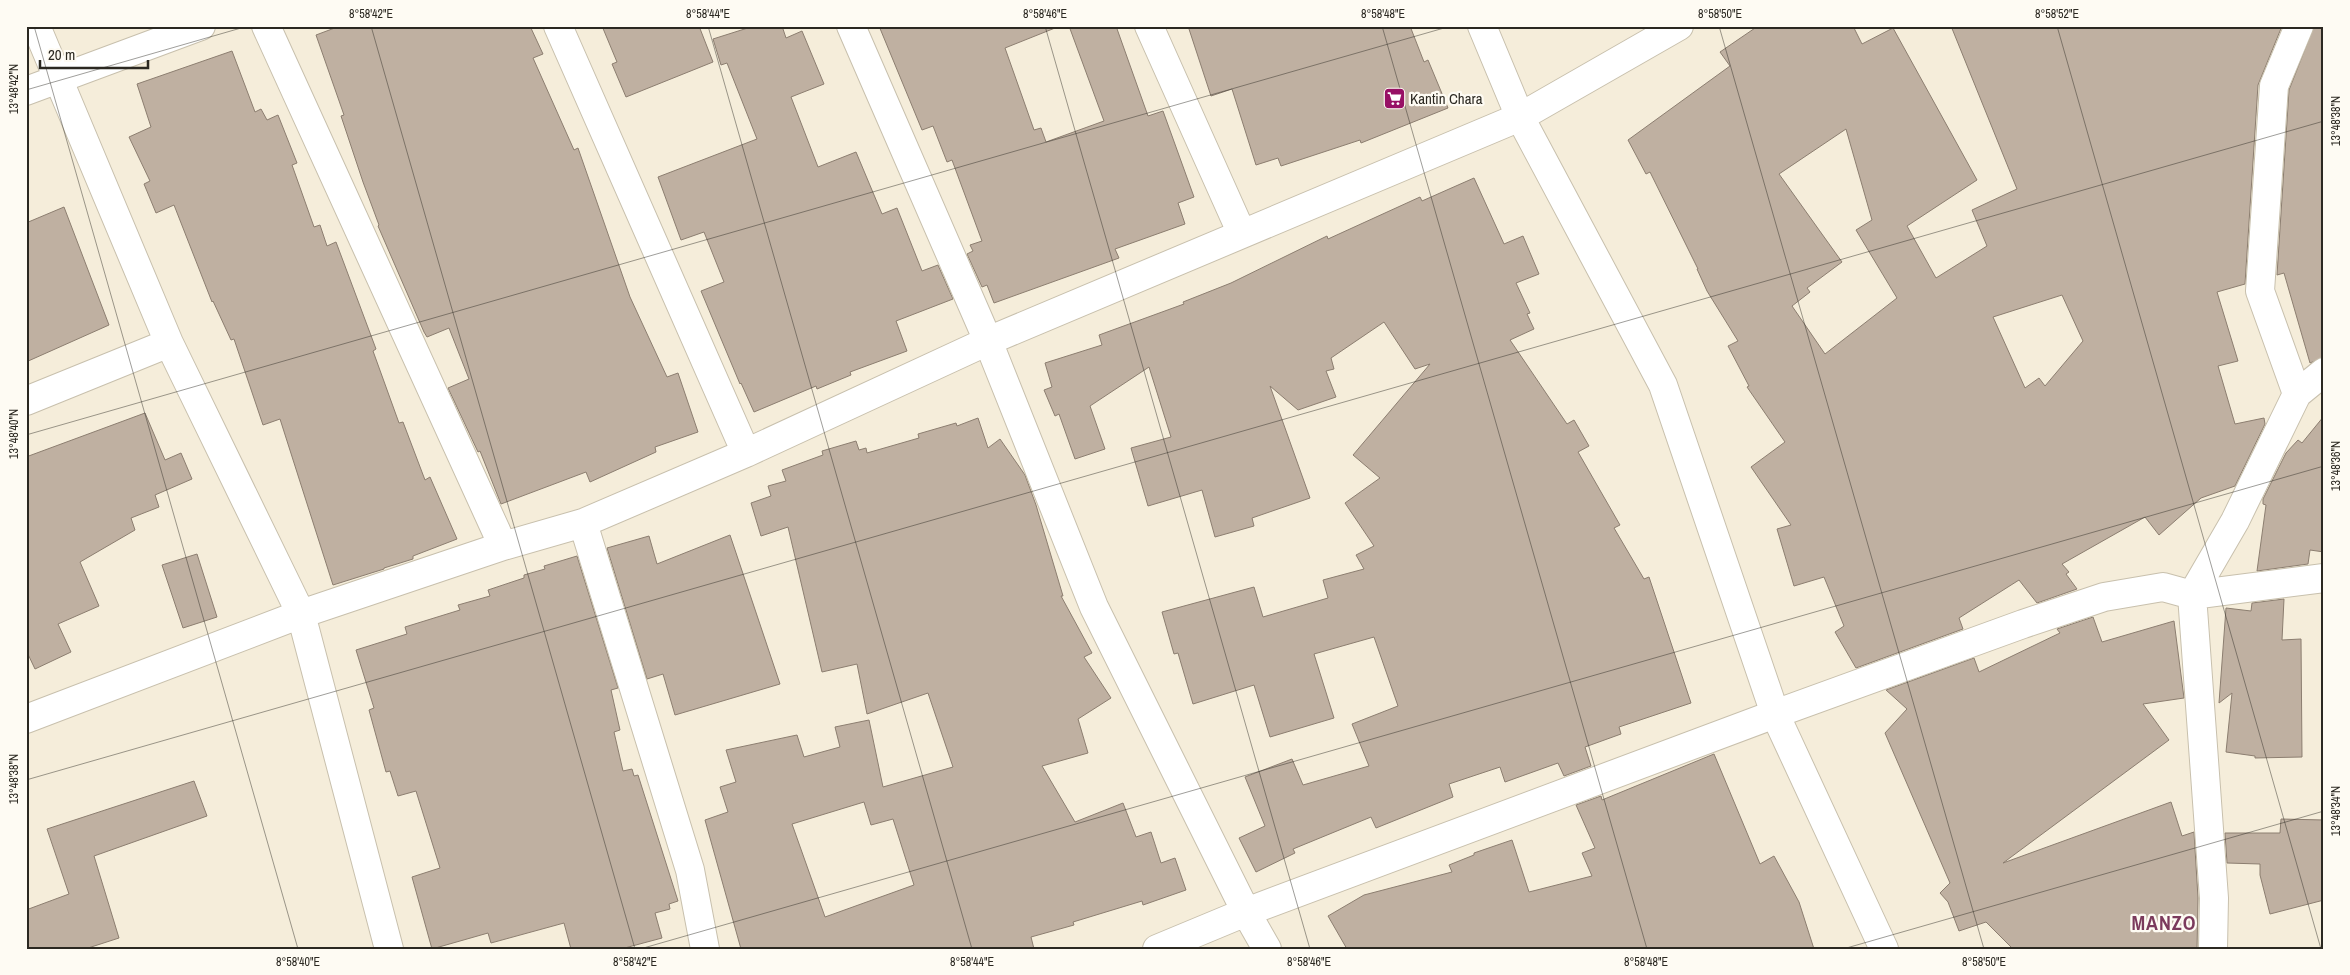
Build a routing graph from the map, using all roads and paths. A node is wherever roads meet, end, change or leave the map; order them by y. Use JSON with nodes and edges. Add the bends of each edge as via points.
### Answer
{"nodes":[{"id":1,"x":36,"y":26,"type":"edge"},
{"id":2,"x":201,"y":26,"type":"edge"},
{"id":3,"x":266,"y":26,"type":"edge"},
{"id":4,"x":558,"y":26,"type":"edge"},
{"id":5,"x":851,"y":26,"type":"edge"},
{"id":6,"x":1149,"y":26,"type":"edge"},
{"id":7,"x":1482,"y":26,"type":"edge"},
{"id":8,"x":1679,"y":26,"type":"edge"},
{"id":9,"x":2299,"y":26,"type":"edge"},
{"id":10,"x":59,"y":79,"type":"junction"},
{"id":11,"x":26,"y":91,"type":"edge"},
{"id":12,"x":1520,"y":117,"type":"junction"},
{"id":13,"x":1242,"y":234,"type":"junction"},
{"id":14,"x":988,"y":342,"type":"junction"},
{"id":15,"x":170,"y":343,"type":"junction"},
{"id":16,"x":2324,"y":372,"type":"edge"},
{"id":17,"x":2297,"y":394,"type":"junction"},
{"id":18,"x":26,"y":401,"type":"edge"},
{"id":19,"x":746,"y":453,"type":"junction"},
{"id":20,"x":583,"y":523,"type":"junction"},
{"id":21,"x":503,"y":546,"type":"junction"},
{"id":22,"x":2324,"y":578,"type":"edge"},
{"id":23,"x":2192,"y":595,"type":"junction"},
{"id":24,"x":301,"y":614,"type":"junction"},
{"id":25,"x":1776,"y":714,"type":"junction"},
{"id":26,"x":26,"y":718,"type":"edge"},
{"id":27,"x":1246,"y":912,"type":"junction"},
{"id":28,"x":389,"y":949,"type":"edge"},
{"id":29,"x":705,"y":949,"type":"edge"},
{"id":30,"x":1157,"y":949,"type":"edge"},
{"id":31,"x":1267,"y":949,"type":"edge"},
{"id":32,"x":1884,"y":949,"type":"edge"},
{"id":33,"x":2213,"y":949,"type":"edge"}],
"edges":[{"from":1,"to":10,"type":"street"},
{"from":2,"to":10,"type":"street"},
{"from":3,"to":21,"type":"street"},
{"from":4,"to":19,"type":"street"},
{"from":5,"to":14,"type":"street"},
{"from":6,"to":13,"type":"street"},
{"from":7,"to":12,"type":"street"},
{"from":8,"to":12,"type":"street"},
{"from":9,"to":17,"type":"street","via":[[2274,86],[2260,290]]},
{"from":10,"to":11,"type":"street"},
{"from":10,"to":15,"type":"street"},
{"from":12,"to":13,"type":"street"},
{"from":12,"to":25,"type":"street","via":[[1663,385]]},
{"from":13,"to":14,"type":"street"},
{"from":14,"to":19,"type":"street"},
{"from":14,"to":27,"type":"street","via":[[1094,608]]},
{"from":15,"to":18,"type":"street"},
{"from":15,"to":24,"type":"street"},
{"from":16,"to":17,"type":"street"},
{"from":17,"to":23,"type":"street","via":[[2235,521]]},
{"from":19,"to":20,"type":"street"},
{"from":20,"to":21,"type":"street"},
{"from":20,"to":29,"type":"street","via":[[690,870]]},
{"from":21,"to":24,"type":"street"},
{"from":22,"to":23,"type":"street"},
{"from":23,"to":25,"type":"street","via":[[2163,587],[2104,597]]},
{"from":23,"to":33,"type":"street","via":[[2214,898]]},
{"from":24,"to":26,"type":"street"},
{"from":24,"to":28,"type":"street"},
{"from":25,"to":27,"type":"street"},
{"from":25,"to":32,"type":"street"},
{"from":27,"to":30,"type":"street"},
{"from":27,"to":31,"type":"street"}]}
